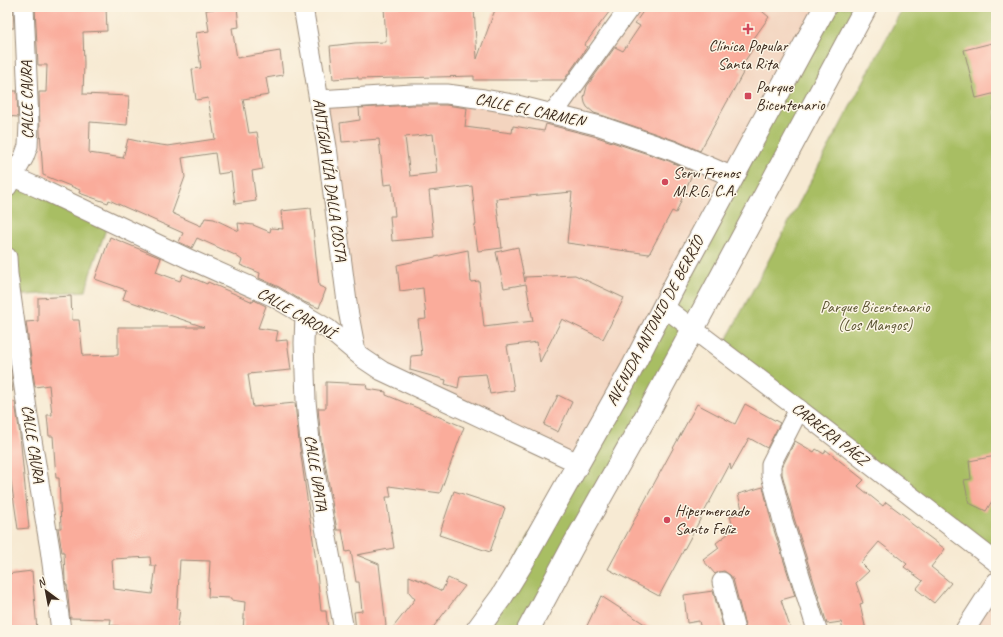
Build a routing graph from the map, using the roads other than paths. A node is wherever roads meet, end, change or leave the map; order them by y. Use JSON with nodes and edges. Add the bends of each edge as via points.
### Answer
{"nodes":[{"id":1,"x":24,"y":7,"type":"edge"},
{"id":2,"x":303,"y":7,"type":"edge"},
{"id":3,"x":630,"y":7,"type":"edge"},
{"id":4,"x":825,"y":7,"type":"edge"},
{"id":5,"x":866,"y":7,"type":"edge"},
{"id":6,"x":319,"y":100,"type":"junction"},
{"id":7,"x":553,"y":114,"type":"junction"},
{"id":8,"x":733,"y":177,"type":"junction"},
{"id":9,"x":9,"y":179,"type":"edge"},
{"id":10,"x":7,"y":257,"type":"edge"},
{"id":11,"x":664,"y":307,"type":"junction"},
{"id":12,"x":306,"y":315,"type":"junction"},
{"id":13,"x":693,"y":329,"type":"junction"},
{"id":14,"x":356,"y":352,"type":"junction"},
{"id":15,"x":799,"y":410,"type":"junction"},
{"id":16,"x":578,"y":463,"type":"junction"},
{"id":17,"x":996,"y":562,"type":"edge"},
{"id":18,"x":722,"y":582,"type":"dead end"},
{"id":19,"x":996,"y":582,"type":"edge"},
{"id":20,"x":61,"y":630,"type":"edge"},
{"id":21,"x":344,"y":630,"type":"edge"},
{"id":22,"x":477,"y":630,"type":"edge"},
{"id":23,"x":528,"y":630,"type":"edge"},
{"id":24,"x":735,"y":630,"type":"edge"},
{"id":25,"x":817,"y":630,"type":"edge"},
{"id":26,"x":965,"y":630,"type":"edge"}],
"edges":[{"from":1,"to":9,"type":"street","name":"CALLE CAURA","via":[[28,146],[24,158]]},
{"from":2,"to":6,"type":"street","name":"ANTIGUA VÍA DALLA COSTA"},
{"from":3,"to":7,"type":"street"},
{"from":4,"to":8,"type":"street","name":"AVENIDA ANTONIO DE BERRÍO"},
{"from":5,"to":13,"type":"street"},
{"from":6,"to":7,"type":"street","name":"CALLE EL CARMEN","via":[[447,94],[513,104]]},
{"from":6,"to":14,"type":"street","name":"ANTIGUA VÍA DALLA COSTA"},
{"from":7,"to":8,"type":"street","name":"CALLE EL CARMEN","via":[[600,126],[673,151]]},
{"from":8,"to":11,"type":"street","name":"AVENIDA ANTONIO DE BERRÍO"},
{"from":9,"to":12,"type":"street","name":"CALLE CARONÍ","via":[[274,297]]},
{"from":10,"to":20,"type":"street","name":"CALLE CAURA"},
{"from":11,"to":13,"type":"street","name":"CARRERA PÁEZ"},
{"from":11,"to":16,"type":"street","name":"AVENIDA ANTONIO DE BERRÍO"},
{"from":12,"to":14,"type":"street","name":"CALLE CARONÍ"},
{"from":12,"to":21,"type":"street","name":"CALLE UPATA","via":[[304,343],[310,441]]},
{"from":13,"to":15,"type":"street","name":"CARRERA PÁEZ"},
{"from":13,"to":23,"type":"street"},
{"from":14,"to":16,"type":"street","name":"CALLE CARONÍ","via":[[382,371]]},
{"from":15,"to":17,"type":"street","name":"CARRERA PÁEZ"},
{"from":15,"to":25,"type":"street","via":[[771,464],[770,475]]},
{"from":16,"to":22,"type":"street","name":"AVENIDA ANTONIO DE BERRÍO","via":[[502,596]]},
{"from":18,"to":24,"type":"street"},
{"from":19,"to":26,"type":"street"}]}
